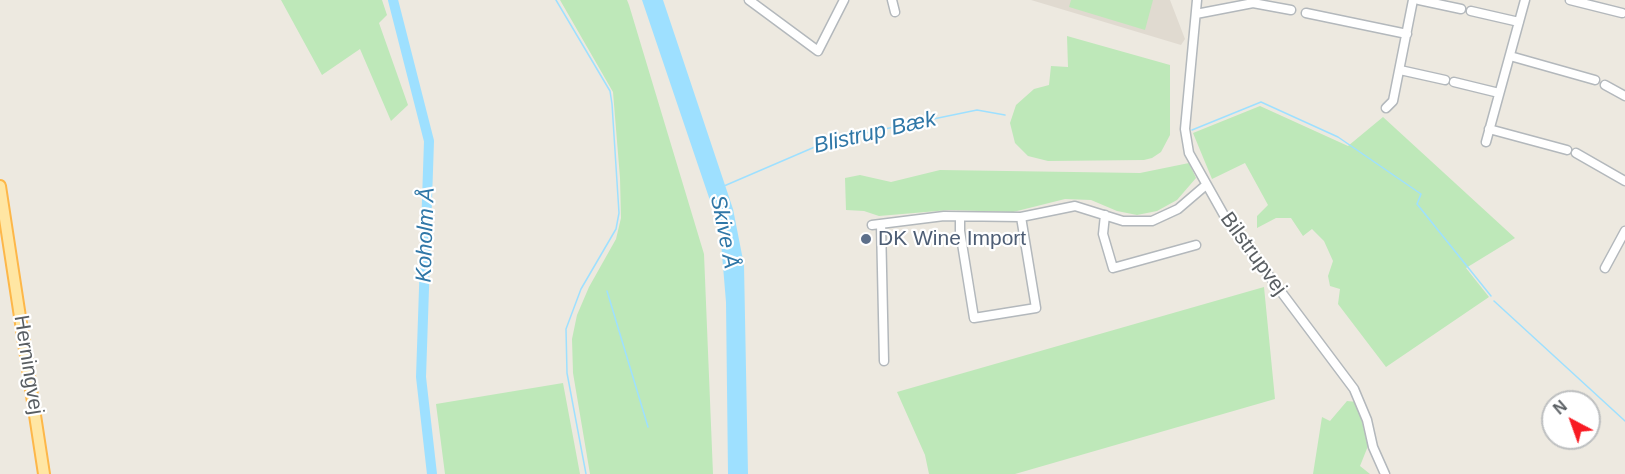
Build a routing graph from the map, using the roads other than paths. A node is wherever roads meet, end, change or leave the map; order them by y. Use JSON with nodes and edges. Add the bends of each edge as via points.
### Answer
{"nodes":[{"id":1,"x":749,"y":0,"type":"edge"},
{"id":2,"x":844,"y":0,"type":"edge"},
{"id":3,"x":892,"y":0,"type":"edge"},
{"id":4,"x":1197,"y":0,"type":"edge"},
{"id":5,"x":1413,"y":0,"type":"edge"},
{"id":6,"x":1419,"y":0,"type":"edge"},
{"id":7,"x":1525,"y":0,"type":"edge"},
{"id":8,"x":1570,"y":0,"type":"edge"},
{"id":9,"x":1461,"y":9,"type":"dead end"},
{"id":10,"x":1291,"y":10,"type":"dead end"},
{"id":11,"x":1472,"y":11,"type":"dead end"},
{"id":12,"x":895,"y":12,"type":"dead end"},
{"id":13,"x":1306,"y":13,"type":"dead end"},
{"id":14,"x":1622,"y":13,"type":"dead end"},
{"id":15,"x":1196,"y":14,"type":"junction"},
{"id":16,"x":1519,"y":22,"type":"junction"},
{"id":17,"x":1407,"y":34,"type":"junction"},
{"id":18,"x":1510,"y":56,"type":"junction"},
{"id":19,"x":1400,"y":70,"type":"junction"},
{"id":20,"x":1595,"y":80,"type":"dead end"},
{"id":21,"x":1605,"y":85,"type":"dead end"},
{"id":22,"x":1500,"y":93,"type":"junction"},
{"id":23,"x":1625,"y":96,"type":"edge"},
{"id":24,"x":1386,"y":108,"type":"dead end"},
{"id":25,"x":1490,"y":129,"type":"junction"},
{"id":26,"x":1486,"y":142,"type":"dead end"},
{"id":27,"x":1567,"y":150,"type":"dead end"},
{"id":28,"x":1576,"y":153,"type":"dead end"},
{"id":29,"x":1625,"y":181,"type":"edge"},
{"id":30,"x":1206,"y":185,"type":"junction"},
{"id":31,"x":0,"y":186,"type":"edge"},
{"id":32,"x":1105,"y":215,"type":"junction"},
{"id":33,"x":960,"y":217,"type":"junction"},
{"id":34,"x":1021,"y":217,"type":"junction"},
{"id":35,"x":1625,"y":231,"type":"edge"},
{"id":36,"x":1196,"y":245,"type":"dead end"},
{"id":37,"x":1622,"y":245,"type":"edge"},
{"id":38,"x":1605,"y":268,"type":"dead end"},
{"id":39,"x":884,"y":361,"type":"dead end"},
{"id":40,"x":44,"y":474,"type":"edge"},
{"id":41,"x":1385,"y":474,"type":"edge"}],
"edges":[{"from":1,"to":2,"type":"street","via":[[818,51]]},
{"from":3,"to":12,"type":"street"},
{"from":4,"to":15,"type":"street","name":"Bilstrupvej"},
{"from":5,"to":17,"type":"street"},
{"from":6,"to":9,"type":"street"},
{"from":7,"to":16,"type":"street"},
{"from":8,"to":14,"type":"street"},
{"from":10,"to":15,"type":"street","via":[[1253,3]]},
{"from":11,"to":16,"type":"street"},
{"from":13,"to":17,"type":"street"},
{"from":15,"to":30,"type":"street","name":"Bilstrupvej","via":[[1185,129],[1189,153]]},
{"from":16,"to":18,"type":"street"},
{"from":17,"to":19,"type":"street"},
{"from":18,"to":20,"type":"street"},
{"from":18,"to":22,"type":"street"},
{"from":19,"to":22,"type":"street"},
{"from":19,"to":24,"type":"street","via":[[1393,101]]},
{"from":21,"to":23,"type":"street"},
{"from":22,"to":25,"type":"street"},
{"from":25,"to":26,"type":"street"},
{"from":25,"to":27,"type":"street"},
{"from":28,"to":29,"type":"street"},
{"from":30,"to":32,"type":"street","via":[[1178,209],[1152,221],[1123,221]]},
{"from":30,"to":41,"type":"street","name":"Bilstrupvej","via":[[1225,217],[1354,389]]},
{"from":31,"to":40,"type":"main road","name":"Herningvej"},
{"from":32,"to":34,"type":"street","via":[[1075,206]]},
{"from":32,"to":36,"type":"street","via":[[1103,234],[1113,268]]},
{"from":33,"to":34,"type":"street"},
{"from":33,"to":34,"type":"street","via":[[974,318],[1036,308]]},
{"from":33,"to":39,"type":"street","via":[[876,225]]},
{"from":35,"to":37,"type":"street"},
{"from":37,"to":38,"type":"street"}]}
